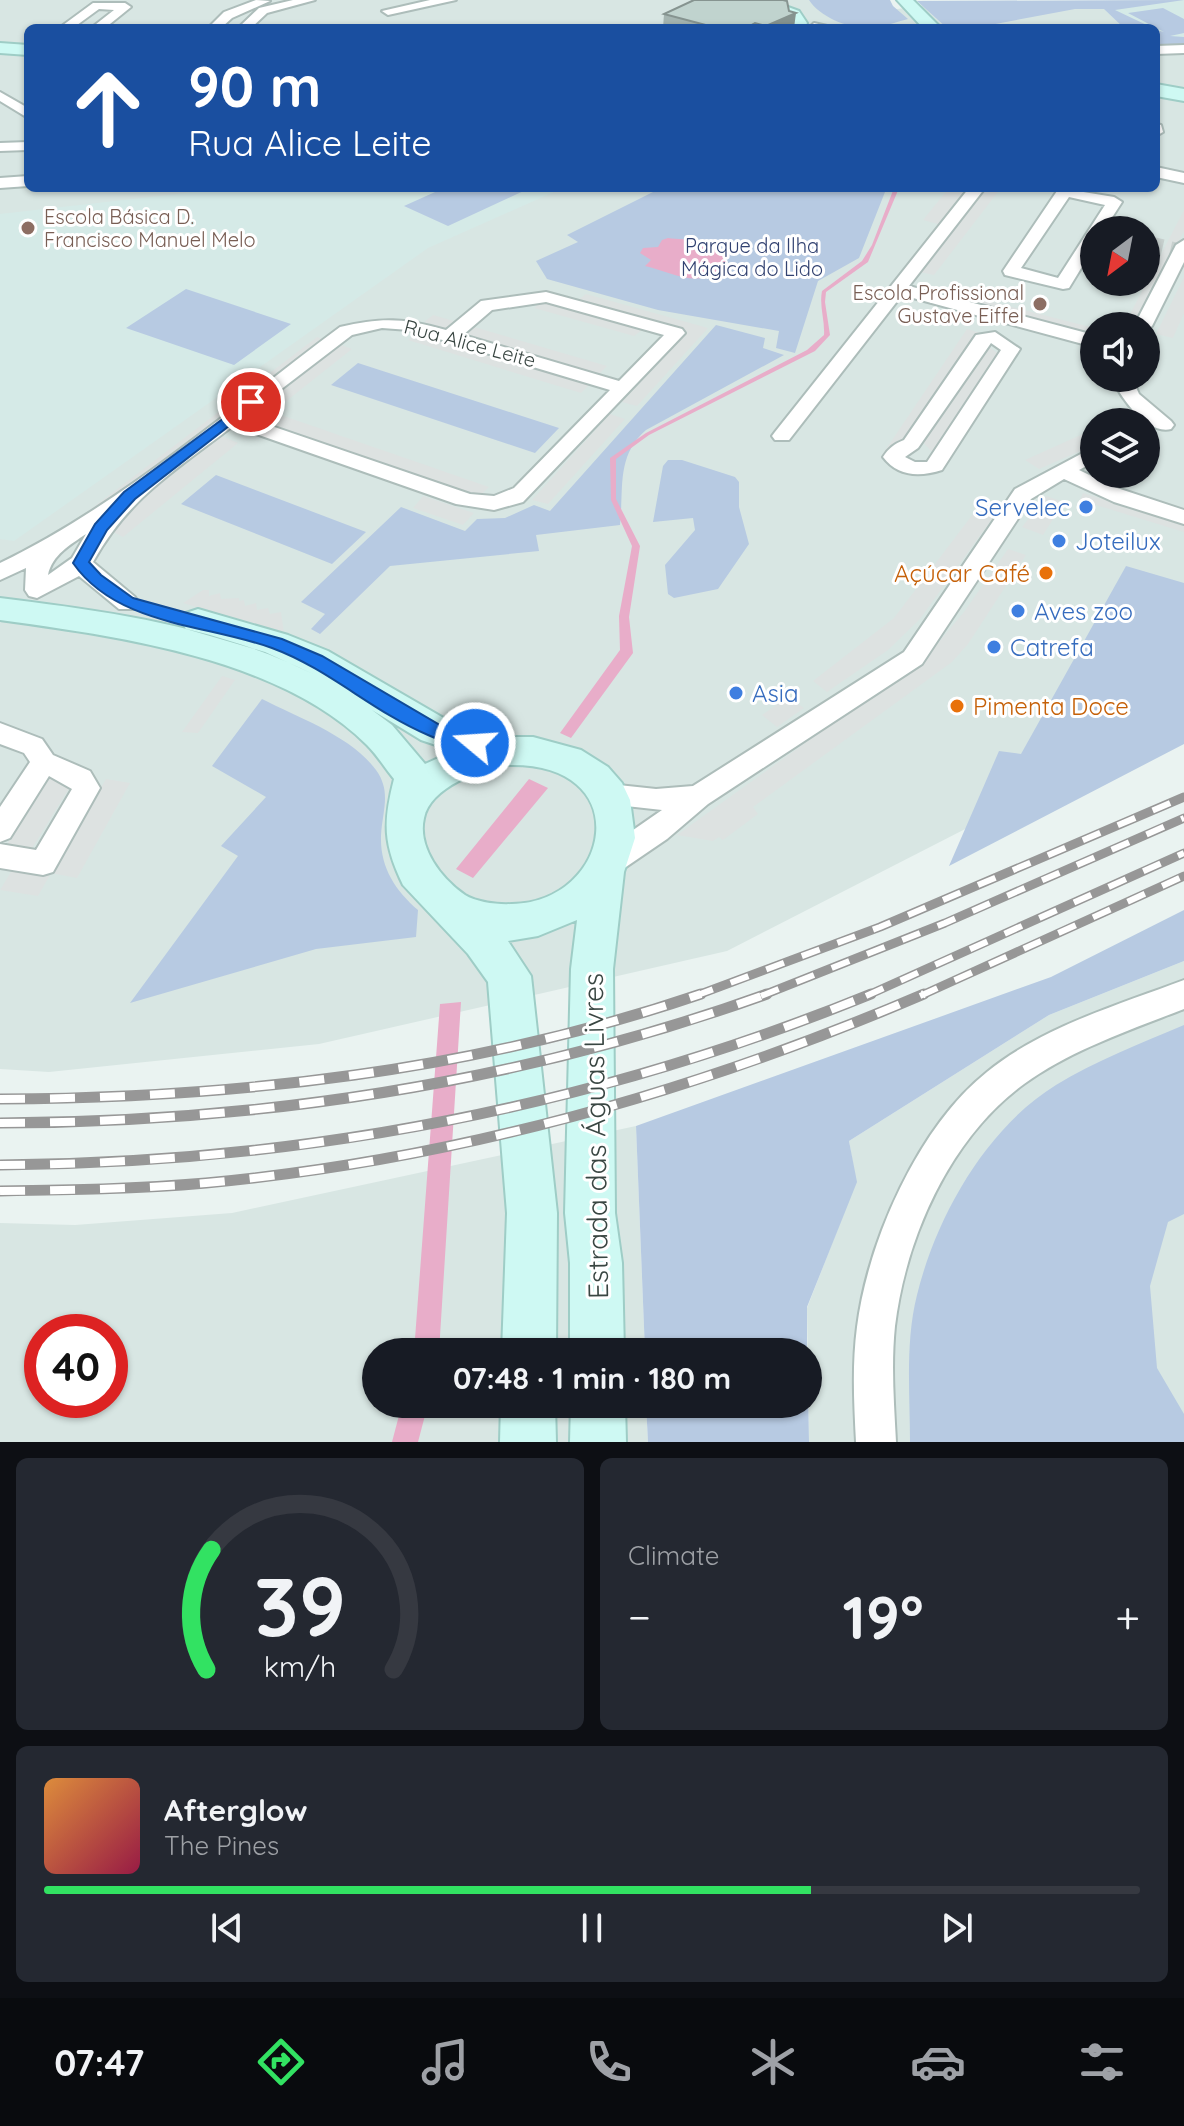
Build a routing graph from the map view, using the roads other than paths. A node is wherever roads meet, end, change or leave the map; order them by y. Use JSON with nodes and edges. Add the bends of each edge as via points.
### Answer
{"nodes":[{"id":1,"x":267,"y":0,"type":"edge"},
{"id":2,"x":309,"y":0,"type":"edge"},
{"id":3,"x":450,"y":0,"type":"edge"},
{"id":4,"x":786,"y":0,"type":"edge"},
{"id":5,"x":793,"y":0,"type":"edge"},
{"id":6,"x":753,"y":1,"type":"edge"},
{"id":7,"x":910,"y":6,"type":"edge"},
{"id":8,"x":387,"y":10,"type":"edge"},
{"id":9,"x":239,"y":11,"type":"junction"},
{"id":10,"x":257,"y":14,"type":"junction"},
{"id":11,"x":71,"y":24,"type":"edge"},
{"id":12,"x":102,"y":24,"type":"edge"},
{"id":13,"x":220,"y":24,"type":"edge"},
{"id":14,"x":248,"y":24,"type":"edge"},
{"id":15,"x":799,"y":24,"type":"edge"},
{"id":16,"x":814,"y":24,"type":"edge"},
{"id":17,"x":929,"y":24,"type":"edge"},
{"id":18,"x":0,"y":48,"type":"edge"},
{"id":19,"x":1184,"y":49,"type":"edge"},
{"id":20,"x":24,"y":50,"type":"edge"},
{"id":21,"x":1160,"y":50,"type":"edge"},
{"id":22,"x":14,"y":87,"type":"dead end"},
{"id":23,"x":1160,"y":91,"type":"edge"},
{"id":24,"x":1184,"y":95,"type":"edge"},
{"id":25,"x":0,"y":96,"type":"edge"},
{"id":26,"x":24,"y":111,"type":"edge"},
{"id":27,"x":0,"y":112,"type":"edge"},
{"id":28,"x":24,"y":114,"type":"edge"},
{"id":29,"x":24,"y":146,"type":"edge"},
{"id":30,"x":0,"y":147,"type":"edge"},
{"id":31,"x":1160,"y":173,"type":"edge"},
{"id":32,"x":1184,"y":178,"type":"edge"},
{"id":33,"x":24,"y":181,"type":"edge"},
{"id":34,"x":0,"y":183,"type":"edge"},
{"id":35,"x":974,"y":192,"type":"edge"},
{"id":36,"x":1064,"y":192,"type":"edge"},
{"id":37,"x":1069,"y":192,"type":"edge"},
{"id":38,"x":1095,"y":232,"type":"edge"},
{"id":39,"x":1184,"y":247,"type":"edge"},
{"id":40,"x":898,"y":288,"type":"junction"},
{"id":41,"x":1150,"y":312,"type":"edge"},
{"id":42,"x":1007,"y":318,"type":"junction"},
{"id":43,"x":450,"y":336,"type":"junction"},
{"id":44,"x":995,"y":337,"type":"junction"},
{"id":45,"x":1080,"y":337,"type":"edge"},
{"id":46,"x":624,"y":388,"type":"junction"},
{"id":47,"x":1128,"y":392,"type":"edge"},
{"id":48,"x":230,"y":418,"type":"junction"},
{"id":49,"x":1165,"y":425,"type":"edge"},
{"id":50,"x":782,"y":436,"type":"dead end"},
{"id":51,"x":1080,"y":461,"type":"edge"},
{"id":52,"x":1063,"y":470,"type":"junction"},
{"id":53,"x":129,"y":495,"type":"junction"},
{"id":54,"x":1184,"y":517,"type":"edge"},
{"id":55,"x":56,"y":544,"type":"junction"},
{"id":56,"x":81,"y":563,"type":"junction"},
{"id":57,"x":0,"y":572,"type":"edge"},
{"id":58,"x":0,"y":585,"type":"edge"},
{"id":59,"x":37,"y":590,"type":"junction"},
{"id":60,"x":0,"y":603,"type":"edge"},
{"id":61,"x":127,"y":603,"type":"junction"},
{"id":62,"x":0,"y":609,"type":"edge"},
{"id":63,"x":0,"y":733,"type":"edge"},
{"id":64,"x":496,"y":750,"type":"junction"},
{"id":65,"x":44,"y":762,"type":"junction"},
{"id":66,"x":609,"y":795,"type":"junction"},
{"id":67,"x":698,"y":796,"type":"junction"},
{"id":68,"x":404,"y":815,"type":"junction"},
{"id":69,"x":0,"y":830,"type":"edge"},
{"id":70,"x":0,"y":856,"type":"edge"},
{"id":71,"x":607,"y":867,"type":"junction"},
{"id":72,"x":448,"y":908,"type":"junction"},
{"id":73,"x":1184,"y":994,"type":"edge"},
{"id":74,"x":529,"y":1338,"type":"edge"},
{"id":75,"x":597,"y":1338,"type":"edge"},
{"id":76,"x":528,"y":1418,"type":"edge"},
{"id":77,"x":598,"y":1418,"type":"edge"},
{"id":78,"x":528,"y":1442,"type":"edge"},
{"id":79,"x":598,"y":1442,"type":"edge"},
{"id":80,"x":876,"y":1442,"type":"edge"}],
"edges":[{"from":1,"to":9,"type":"street"},
{"from":2,"to":10,"type":"street"},
{"from":3,"to":8,"type":"street"},
{"from":4,"to":6,"type":"street"},
{"from":5,"to":16,"type":"street"},
{"from":6,"to":15,"type":"street","via":[[793,14]]},
{"from":7,"to":17,"type":"street"},
{"from":9,"to":10,"type":"street"},
{"from":9,"to":13,"type":"street"},
{"from":10,"to":14,"type":"street"},
{"from":11,"to":12,"type":"street","via":[[97,5],[125,7]]},
{"from":18,"to":20,"type":"street"},
{"from":19,"to":21,"type":"street"},
{"from":22,"to":25,"type":"street"},
{"from":23,"to":24,"type":"street"},
{"from":25,"to":26,"type":"street"},
{"from":27,"to":28,"type":"street"},
{"from":29,"to":30,"type":"street"},
{"from":31,"to":32,"type":"street"},
{"from":33,"to":34,"type":"street"},
{"from":35,"to":40,"type":"street"},
{"from":36,"to":38,"type":"street","via":[[1011,271],[1063,284]]},
{"from":37,"to":38,"type":"street","via":[[1114,202]]},
{"from":39,"to":41,"type":"street"},
{"from":40,"to":42,"type":"street"},
{"from":40,"to":50,"type":"street"},
{"from":42,"to":44,"type":"street"},
{"from":42,"to":45,"type":"street"},
{"from":43,"to":46,"type":"street","name":"Rua Alice Leite"},
{"from":43,"to":46,"type":"street","via":[[487,305],[546,297],[676,333]]},
{"from":43,"to":48,"type":"street","name":"Rua Alice Leite","via":[[395,323],[346,331]]},
{"from":44,"to":44,"type":"street","via":[[982,339],[911,444],[893,457],[904,466],[922,470],[937,463],[1011,349]]},
{"from":46,"to":48,"type":"street","via":[[522,493],[494,504],[464,499]]},
{"from":47,"to":49,"type":"street"},
{"from":48,"to":53,"type":"street","name":"Rua Alice Leite"},
{"from":51,"to":52,"type":"street"},
{"from":52,"to":54,"type":"street","via":[[1085,485]]},
{"from":52,"to":67,"type":"street","via":[[1023,494],[913,658]]},
{"from":53,"to":55,"type":"street","name":"Rua Alice Leite"},
{"from":53,"to":56,"type":"street","name":"Rua Alice Leite","via":[[101,527]]},
{"from":55,"to":57,"type":"street","name":"Rua Alice Leite"},
{"from":55,"to":59,"type":"street","name":"Rua Alice Leite","via":[[40,562]]},
{"from":56,"to":59,"type":"street","name":"Rua Alice Leite"},
{"from":56,"to":61,"type":"street"},
{"from":58,"to":59,"type":"street"},
{"from":59,"to":60,"type":"street"},
{"from":59,"to":61,"type":"street"},
{"from":61,"to":64,"type":"street","via":[[276,643],[316,660],[434,730]]},
{"from":62,"to":68,"type":"street","via":[[109,623],[181,639],[298,683],[382,735],[400,755],[413,776]]},
{"from":63,"to":65,"type":"street","via":[[33,746]]},
{"from":64,"to":66,"type":"street","via":[[541,752],[571,762]]},
{"from":64,"to":68,"type":"street","via":[[426,784]]},
{"from":65,"to":69,"type":"street"},
{"from":65,"to":70,"type":"street","via":[[80,779],[85,792],[43,863]]},
{"from":66,"to":67,"type":"street","via":[[656,800]]},
{"from":66,"to":71,"type":"street","via":[[618,835]]},
{"from":67,"to":71,"type":"street"},
{"from":68,"to":72,"type":"street","via":[[407,851],[417,873]]},
{"from":71,"to":72,"type":"street","via":[[569,905],[544,916],[517,922],[485,920]]},
{"from":71,"to":75,"type":"street","name":"Estrada das Águas Livres","via":[[592,969],[590,1213]]},
{"from":72,"to":74,"type":"street","via":[[483,941],[509,976],[532,1213]]},
{"from":73,"to":80,"type":"street","via":[[1036,1059],[975,1106],[942,1148],[899,1235],[879,1309]]},
{"from":76,"to":78,"type":"street"},
{"from":77,"to":79,"type":"street"}]}
